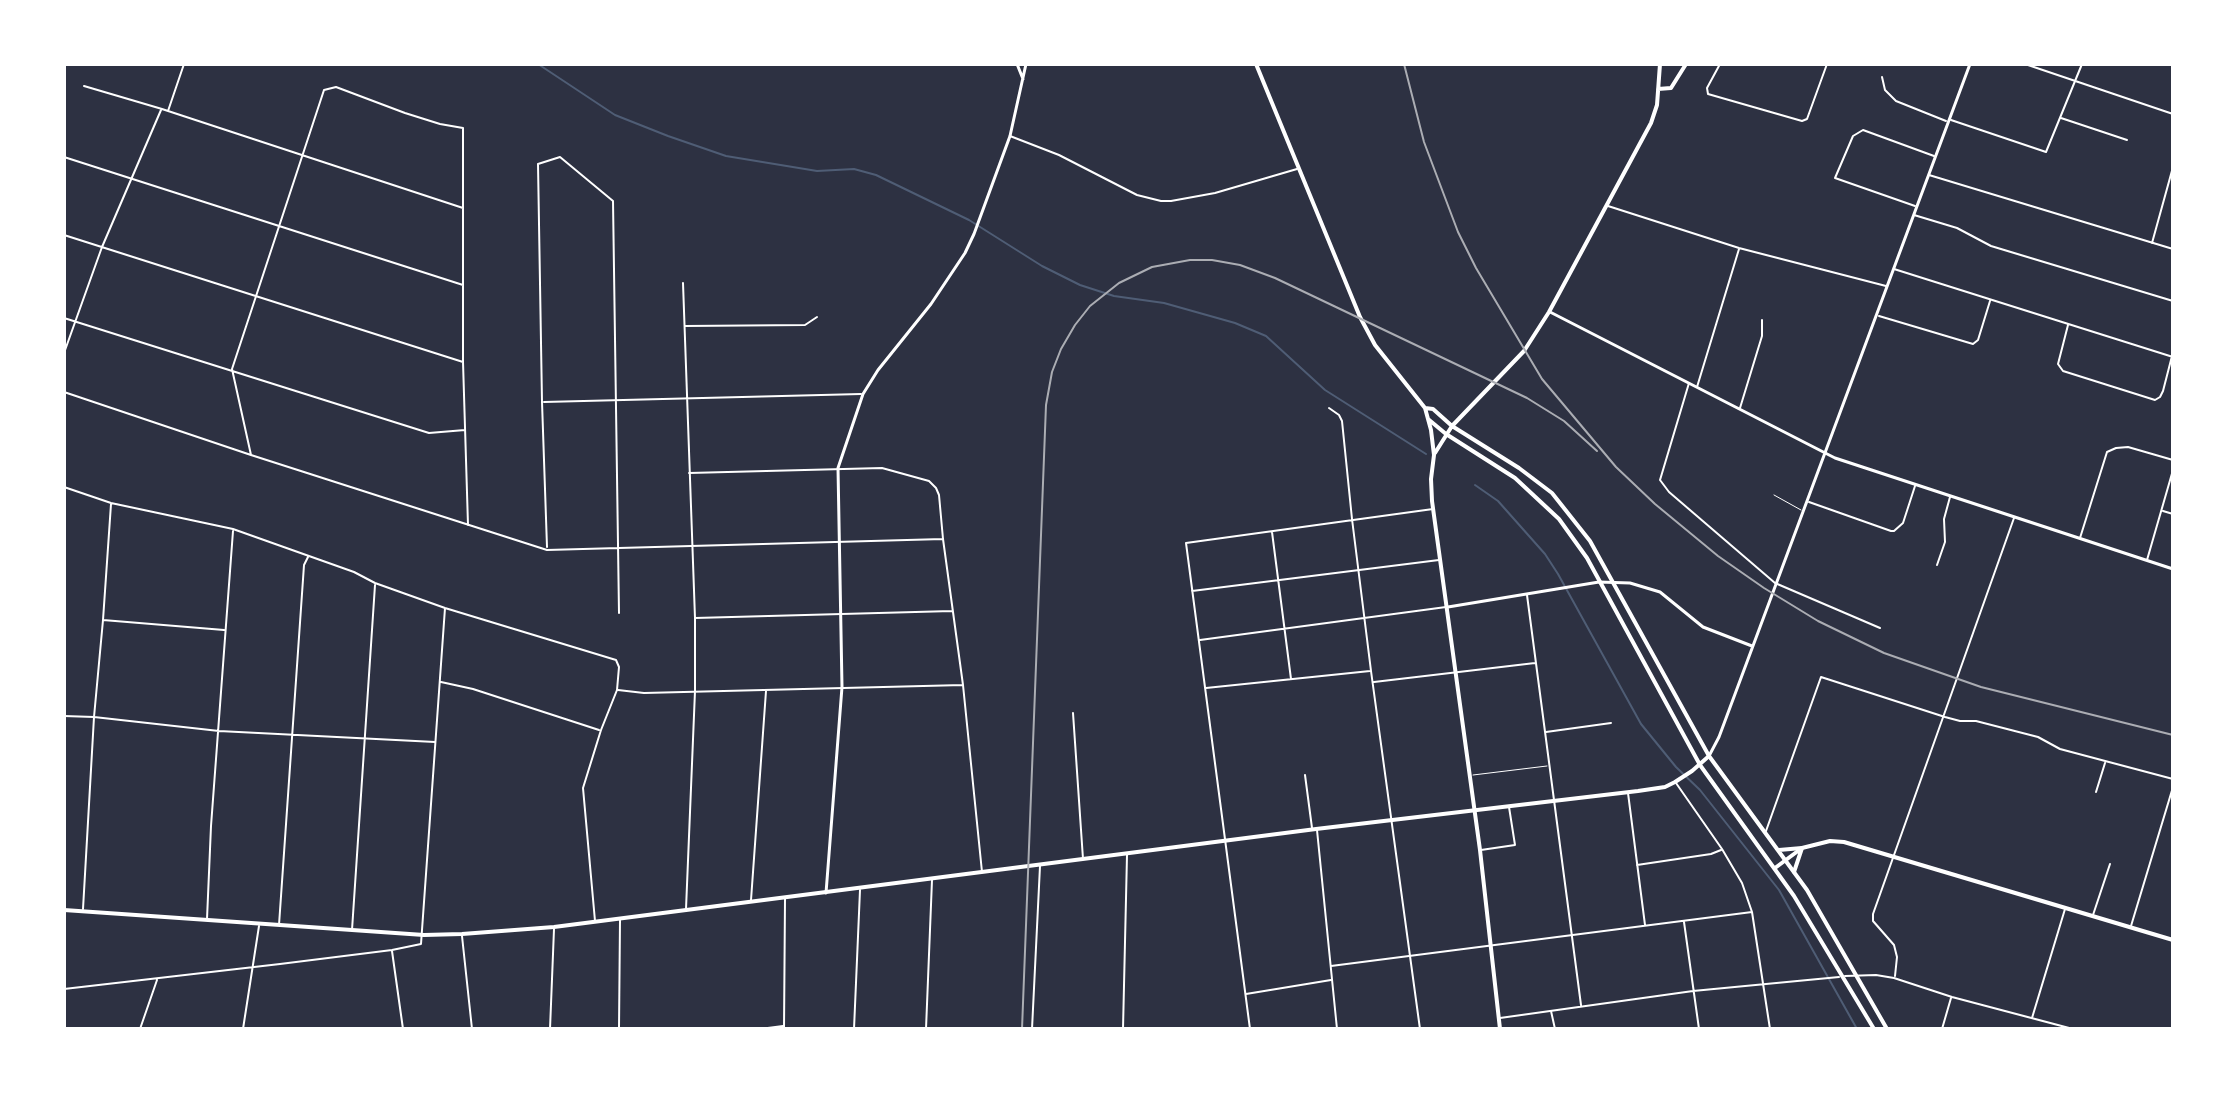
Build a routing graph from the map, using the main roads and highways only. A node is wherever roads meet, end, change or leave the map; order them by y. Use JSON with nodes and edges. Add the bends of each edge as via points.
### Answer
{"nodes":[{"id":1,"x":1256,"y":64,"type":"edge"},
{"id":2,"x":1660,"y":64,"type":"edge"},
{"id":3,"x":1686,"y":64,"type":"edge"},
{"id":4,"x":1658,"y":89,"type":"junction"},
{"id":5,"x":1425,"y":408,"type":"junction"},
{"id":6,"x":1426,"y":417,"type":"junction"},
{"id":7,"x":1452,"y":426,"type":"junction"},
{"id":8,"x":1446,"y":434,"type":"junction"},
{"id":9,"x":1434,"y":455,"type":"junction"},
{"id":10,"x":1547,"y":489,"type":"junction"},
{"id":11,"x":1539,"y":500,"type":"junction"},
{"id":12,"x":1709,"y":756,"type":"junction"},
{"id":13,"x":1700,"y":765,"type":"junction"},
{"id":14,"x":1475,"y":810,"type":"junction"},
{"id":15,"x":1802,"y":848,"type":"junction"},
{"id":16,"x":1779,"y":850,"type":"junction"},
{"id":17,"x":1786,"y":859,"type":"junction"},
{"id":18,"x":1775,"y":868,"type":"junction"},
{"id":19,"x":1794,"y":872,"type":"junction"},
{"id":20,"x":64,"y":910,"type":"edge"},
{"id":21,"x":2173,"y":940,"type":"edge"},
{"id":22,"x":1500,"y":1029,"type":"edge"},
{"id":23,"x":1874,"y":1029,"type":"edge"},
{"id":24,"x":1887,"y":1029,"type":"edge"}],
"edges":[{"from":1,"to":5,"type":"main road","via":[[1371,339]]},
{"from":2,"to":4,"type":"main road"},
{"from":3,"to":4,"type":"main road","via":[[1671,88]]},
{"from":4,"to":7,"type":"main road","via":[[1651,123],[1549,312],[1524,351]]},
{"from":5,"to":6,"type":"main road"},
{"from":5,"to":7,"type":"main road"},
{"from":6,"to":8,"type":"main road"},
{"from":6,"to":9,"type":"main road"},
{"from":7,"to":8,"type":"main road"},
{"from":7,"to":10,"type":"main road"},
{"from":8,"to":9,"type":"main road"},
{"from":8,"to":11,"type":"main road","via":[[1515,478]]},
{"from":9,"to":14,"type":"main road","via":[[1434,509]]},
{"from":10,"to":11,"type":"main road"},
{"from":10,"to":12,"type":"main road","via":[[1590,541]]},
{"from":11,"to":13,"type":"main road","via":[[1587,558]]},
{"from":12,"to":13,"type":"main road"},
{"from":12,"to":16,"type":"main road"},
{"from":13,"to":14,"type":"main road","via":[[1665,787]]},
{"from":13,"to":18,"type":"main road"},
{"from":14,"to":20,"type":"main road","via":[[596,923],[462,934]]},
{"from":14,"to":22,"type":"main road"},
{"from":15,"to":16,"type":"main road"},
{"from":15,"to":17,"type":"main road"},
{"from":15,"to":19,"type":"main road"},
{"from":15,"to":21,"type":"main road","via":[[1835,840]]},
{"from":16,"to":17,"type":"main road"},
{"from":17,"to":18,"type":"main road"},
{"from":17,"to":19,"type":"main road"},
{"from":18,"to":23,"type":"main road"},
{"from":19,"to":24,"type":"main road"}]}
